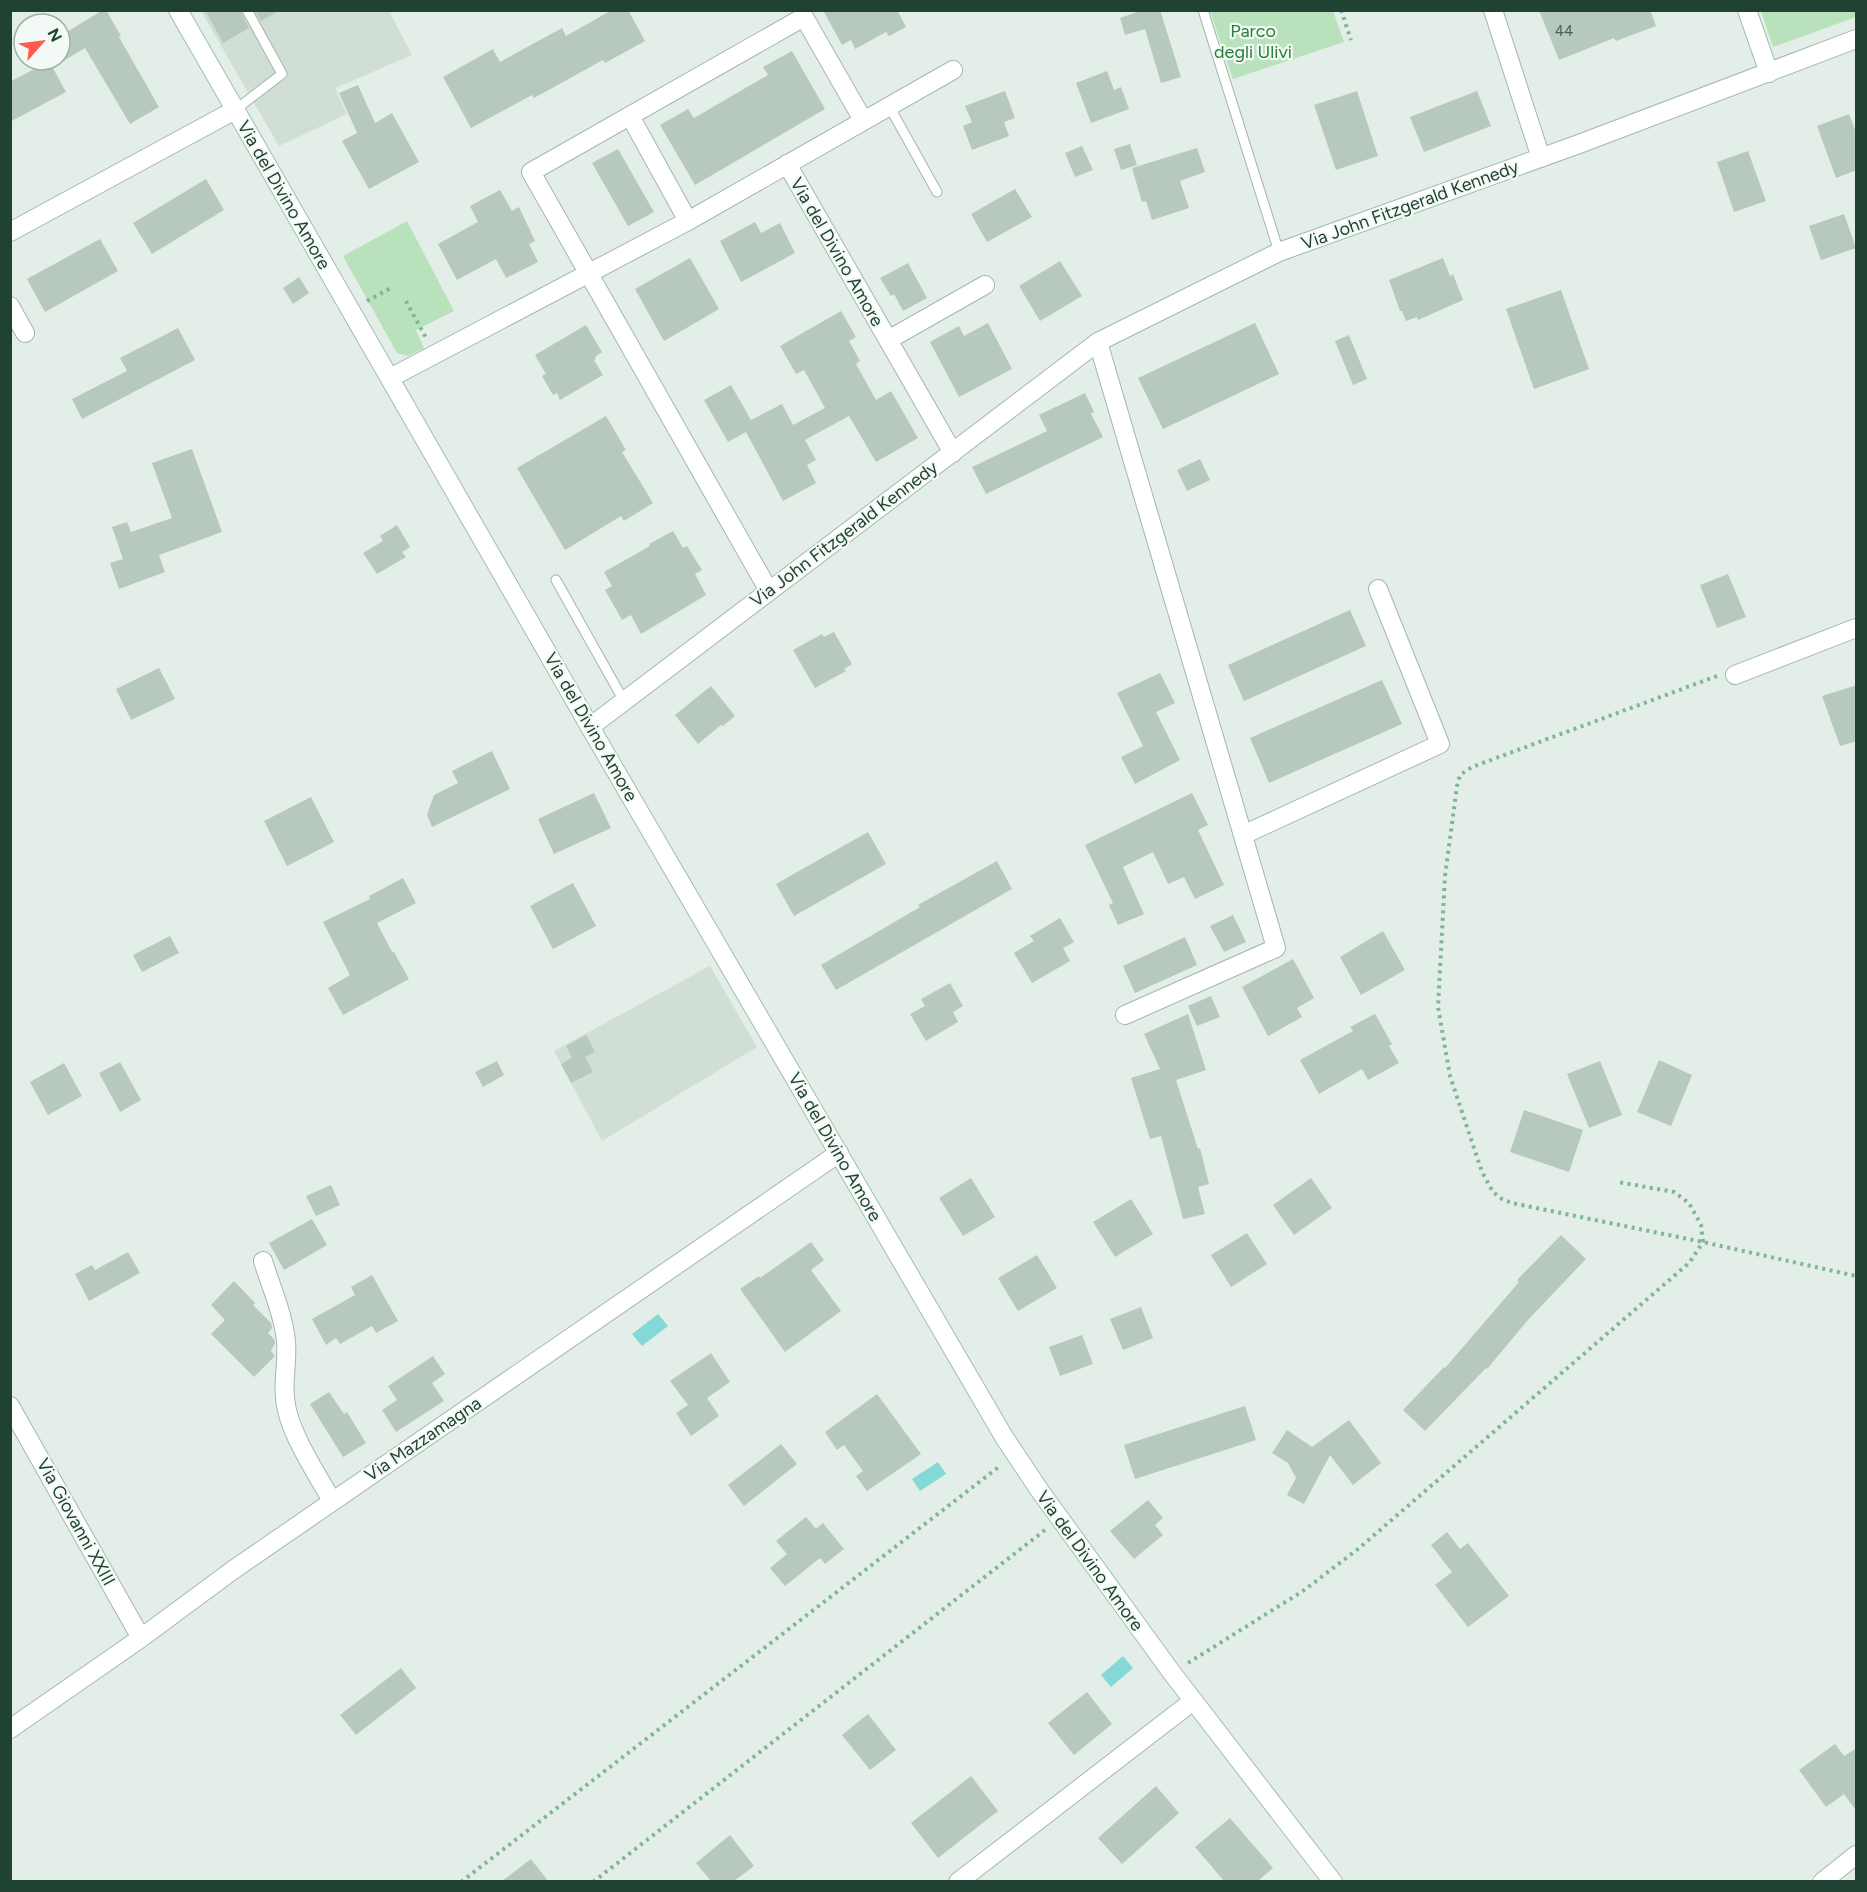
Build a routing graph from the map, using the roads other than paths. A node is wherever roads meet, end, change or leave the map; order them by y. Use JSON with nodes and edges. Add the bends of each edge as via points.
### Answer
{"nodes":[{"id":1,"x":178,"y":10,"type":"edge"},
{"id":2,"x":247,"y":10,"type":"edge"},
{"id":3,"x":1203,"y":10,"type":"edge"},
{"id":4,"x":1493,"y":10,"type":"edge"},
{"id":5,"x":1747,"y":10,"type":"edge"},
{"id":6,"x":1857,"y":39,"type":"edge"},
{"id":7,"x":953,"y":70,"type":"dead end"},
{"id":8,"x":1769,"y":73,"type":"junction"},
{"id":9,"x":889,"y":106,"type":"junction"},
{"id":10,"x":235,"y":110,"type":"junction"},
{"id":11,"x":630,"y":116,"type":"junction"},
{"id":12,"x":862,"y":120,"type":"junction"},
{"id":13,"x":1541,"y":158,"type":"junction"},
{"id":14,"x":787,"y":164,"type":"junction"},
{"id":15,"x":937,"y":192,"type":"dead end"},
{"id":16,"x":688,"y":221,"type":"junction"},
{"id":17,"x":10,"y":232,"type":"edge"},
{"id":18,"x":1279,"y":252,"type":"junction"},
{"id":19,"x":589,"y":273,"type":"junction"},
{"id":20,"x":985,"y":285,"type":"dead end"},
{"id":21,"x":10,"y":306,"type":"edge"},
{"id":22,"x":25,"y":333,"type":"dead end"},
{"id":23,"x":888,"y":340,"type":"junction"},
{"id":24,"x":1098,"y":342,"type":"junction"},
{"id":25,"x":390,"y":378,"type":"junction"},
{"id":26,"x":952,"y":453,"type":"junction"},
{"id":27,"x":556,"y":580,"type":"dead end"},
{"id":28,"x":1378,"y":589,"type":"dead end"},
{"id":29,"x":770,"y":591,"type":"junction"},
{"id":30,"x":1857,"y":628,"type":"edge"},
{"id":31,"x":1731,"y":674,"type":"road end"},
{"id":32,"x":624,"y":701,"type":"junction"},
{"id":33,"x":590,"y":727,"type":"junction"},
{"id":34,"x":1243,"y":835,"type":"junction"},
{"id":35,"x":1125,"y":1015,"type":"dead end"},
{"id":36,"x":839,"y":1153,"type":"junction"},
{"id":37,"x":263,"y":1261,"type":"dead end"},
{"id":38,"x":10,"y":1406,"type":"edge"},
{"id":39,"x":332,"y":1502,"type":"junction"},
{"id":40,"x":141,"y":1638,"type":"junction"},
{"id":41,"x":1193,"y":1701,"type":"junction"},
{"id":42,"x":10,"y":1729,"type":"edge"},
{"id":43,"x":1857,"y":1855,"type":"edge"},
{"id":44,"x":958,"y":1881,"type":"edge"},
{"id":45,"x":1333,"y":1881,"type":"edge"},
{"id":46,"x":1822,"y":1881,"type":"edge"}],
"edges":[{"from":1,"to":10,"type":"street","name":"Via del Divino Amore"},
{"from":2,"to":10,"type":"lane","via":[[282,74]]},
{"from":3,"to":18,"type":"lane","name":"Via John Fitzgerald Kennedy"},
{"from":4,"to":13,"type":"street","name":"Via John Fitzgerald Kennedy"},
{"from":5,"to":8,"type":"street"},
{"from":6,"to":8,"type":"street","name":"Via John Fitzgerald Kennedy"},
{"from":7,"to":9,"type":"street","name":"Via del Divino Amore"},
{"from":8,"to":13,"type":"street","name":"Via John Fitzgerald Kennedy"},
{"from":9,"to":12,"type":"street","name":"Via del Divino Amore"},
{"from":9,"to":15,"type":"lane"},
{"from":10,"to":17,"type":"street"},
{"from":10,"to":25,"type":"street","name":"Via del Divino Amore"},
{"from":11,"to":12,"type":"street","via":[[804,17]]},
{"from":11,"to":16,"type":"street"},
{"from":11,"to":19,"type":"street","via":[[531,172]]},
{"from":12,"to":14,"type":"street","name":"Via del Divino Amore"},
{"from":13,"to":18,"type":"street","name":"Via John Fitzgerald Kennedy"},
{"from":14,"to":16,"type":"street","name":"Via del Divino Amore"},
{"from":14,"to":23,"type":"street","name":"Via del Divino Amore"},
{"from":16,"to":19,"type":"street","name":"Via del Divino Amore"},
{"from":18,"to":24,"type":"street","name":"Via John Fitzgerald Kennedy"},
{"from":19,"to":25,"type":"street","name":"Via del Divino Amore"},
{"from":19,"to":29,"type":"street"},
{"from":20,"to":23,"type":"street","name":"Via del Divino Amore"},
{"from":21,"to":22,"type":"street"},
{"from":23,"to":26,"type":"street","name":"Via del Divino Amore"},
{"from":24,"to":26,"type":"street","name":"Via John Fitzgerald Kennedy"},
{"from":24,"to":34,"type":"street"},
{"from":25,"to":33,"type":"street","name":"Via del Divino Amore"},
{"from":26,"to":29,"type":"street","name":"Via John Fitzgerald Kennedy"},
{"from":27,"to":32,"type":"lane"},
{"from":28,"to":34,"type":"street","via":[[1440,744]]},
{"from":29,"to":32,"type":"street","name":"Via John Fitzgerald Kennedy"},
{"from":30,"to":31,"type":"street"},
{"from":32,"to":33,"type":"street","name":"Via John Fitzgerald Kennedy"},
{"from":33,"to":36,"type":"street","name":"Via del Divino Amore"},
{"from":34,"to":35,"type":"street","via":[[1276,948]]},
{"from":36,"to":39,"type":"street","name":"Via Mazzamagna"},
{"from":36,"to":41,"type":"street","name":"Via del Divino Amore","via":[[1015,1455]]},
{"from":37,"to":39,"type":"street","via":[[286,1340],[284,1392],[289,1418]]},
{"from":38,"to":40,"type":"street","name":"Via Giovanni XXIII"},
{"from":39,"to":40,"type":"street","name":"Via Mazzamagna"},
{"from":40,"to":42,"type":"street","name":"Via Mazzamagna"},
{"from":41,"to":44,"type":"street"},
{"from":41,"to":45,"type":"street","name":"Via del Divino Amore"},
{"from":43,"to":46,"type":"street"}]}
